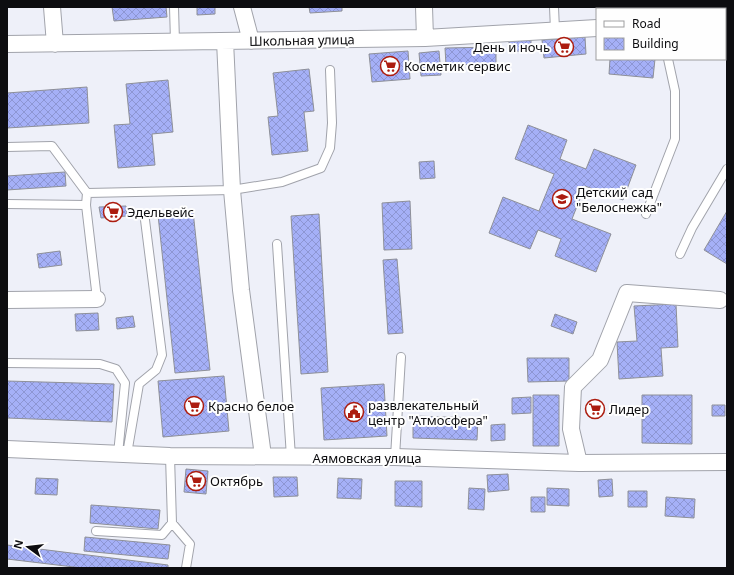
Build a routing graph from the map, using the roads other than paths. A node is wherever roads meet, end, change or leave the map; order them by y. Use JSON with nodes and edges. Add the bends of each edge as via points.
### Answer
{"nodes":[{"id":1,"x":52,"y":7,"type":"edge"},
{"id":2,"x":174,"y":7,"type":"edge"},
{"id":3,"x":242,"y":7,"type":"edge"},
{"id":4,"x":424,"y":7,"type":"edge"},
{"id":5,"x":554,"y":7,"type":"edge"},
{"id":6,"x":596,"y":28,"type":"edge"},
{"id":7,"x":555,"y":30,"type":"junction"},
{"id":8,"x":425,"y":38,"type":"junction"},
{"id":9,"x":250,"y":40,"type":"junction"},
{"id":10,"x":225,"y":41,"type":"junction"},
{"id":11,"x":175,"y":42,"type":"junction"},
{"id":12,"x":7,"y":44,"type":"edge"},
{"id":13,"x":55,"y":44,"type":"junction"},
{"id":14,"x":668,"y":60,"type":"edge"},
{"id":15,"x":330,"y":70,"type":"dead end"},
{"id":16,"x":7,"y":147,"type":"edge"},
{"id":17,"x":727,"y":168,"type":"edge"},
{"id":18,"x":232,"y":190,"type":"junction"},
{"id":19,"x":88,"y":193,"type":"junction"},
{"id":20,"x":7,"y":204,"type":"edge"},
{"id":21,"x":86,"y":205,"type":"junction"},
{"id":22,"x":646,"y":214,"type":"dead end"},
{"id":23,"x":145,"y":220,"type":"dead end"},
{"id":24,"x":278,"y":244,"type":"dead end"},
{"id":25,"x":680,"y":254,"type":"dead end"},
{"id":26,"x":97,"y":299,"type":"joint"},
{"id":27,"x":7,"y":300,"type":"edge"},
{"id":28,"x":720,"y":300,"type":"dead end"},
{"id":29,"x":401,"y":357,"type":"dead end"},
{"id":30,"x":7,"y":364,"type":"edge"},
{"id":31,"x":7,"y":449,"type":"edge"},
{"id":32,"x":122,"y":454,"type":"junction"},
{"id":33,"x":170,"y":456,"type":"junction"},
{"id":34,"x":263,"y":456,"type":"junction"},
{"id":35,"x":291,"y":457,"type":"junction"},
{"id":36,"x":395,"y":457,"type":"junction"},
{"id":37,"x":727,"y":462,"type":"edge"},
{"id":38,"x":579,"y":463,"type":"junction"},
{"id":39,"x":172,"y":523,"type":"junction"},
{"id":40,"x":96,"y":531,"type":"dead end"},
{"id":41,"x":186,"y":568,"type":"edge"}],
"edges":[{"from":1,"to":13,"type":"street"},
{"from":2,"to":11,"type":"lane"},
{"from":3,"to":9,"type":"street"},
{"from":4,"to":8,"type":"street"},
{"from":5,"to":7,"type":"lane"},
{"from":6,"to":7,"type":"street","name":"Школьная улица"},
{"from":7,"to":8,"type":"street","name":"Школьная улица"},
{"from":8,"to":9,"type":"street","name":"Школьная улица"},
{"from":9,"to":10,"type":"street","name":"Школьная улица"},
{"from":10,"to":11,"type":"street","name":"Школьная улица"},
{"from":10,"to":18,"type":"street"},
{"from":11,"to":13,"type":"street","name":"Школьная улица"},
{"from":12,"to":13,"type":"street","name":"Школьная улица"},
{"from":14,"to":22,"type":"lane","via":[[675,91],[675,139]]},
{"from":15,"to":18,"type":"lane","via":[[330,148],[321,168],[282,182]]},
{"from":16,"to":19,"type":"lane","via":[[52,146]]},
{"from":17,"to":25,"type":"lane"},
{"from":18,"to":19,"type":"lane"},
{"from":18,"to":34,"type":"street","via":[[241,290]]},
{"from":19,"to":21,"type":"lane"},
{"from":20,"to":21,"type":"lane"},
{"from":21,"to":26,"type":"lane"},
{"from":23,"to":32,"type":"lane","via":[[162,354],[156,370],[139,384]]},
{"from":24,"to":35,"type":"lane"},
{"from":26,"to":27,"type":"street"},
{"from":28,"to":38,"type":"street","via":[[627,293],[600,360],[573,387],[571,429]]},
{"from":29,"to":36,"type":"lane"},
{"from":30,"to":32,"type":"lane","via":[[100,364],[116,369],[125,383]]},
{"from":31,"to":32,"type":"street","name":"Аямовская улица"},
{"from":32,"to":33,"type":"street","name":"Аямовская улица"},
{"from":33,"to":34,"type":"street","name":"Аямовская улица"},
{"from":33,"to":39,"type":"lane"},
{"from":34,"to":35,"type":"street","name":"Аямовская улица"},
{"from":35,"to":36,"type":"street","name":"Аямовская улица"},
{"from":36,"to":38,"type":"street","name":"Аямовская улица"},
{"from":37,"to":38,"type":"street","name":"Аямовская улица"},
{"from":39,"to":40,"type":"lane","via":[[162,535]]},
{"from":39,"to":41,"type":"lane","via":[[190,544]]}]}
